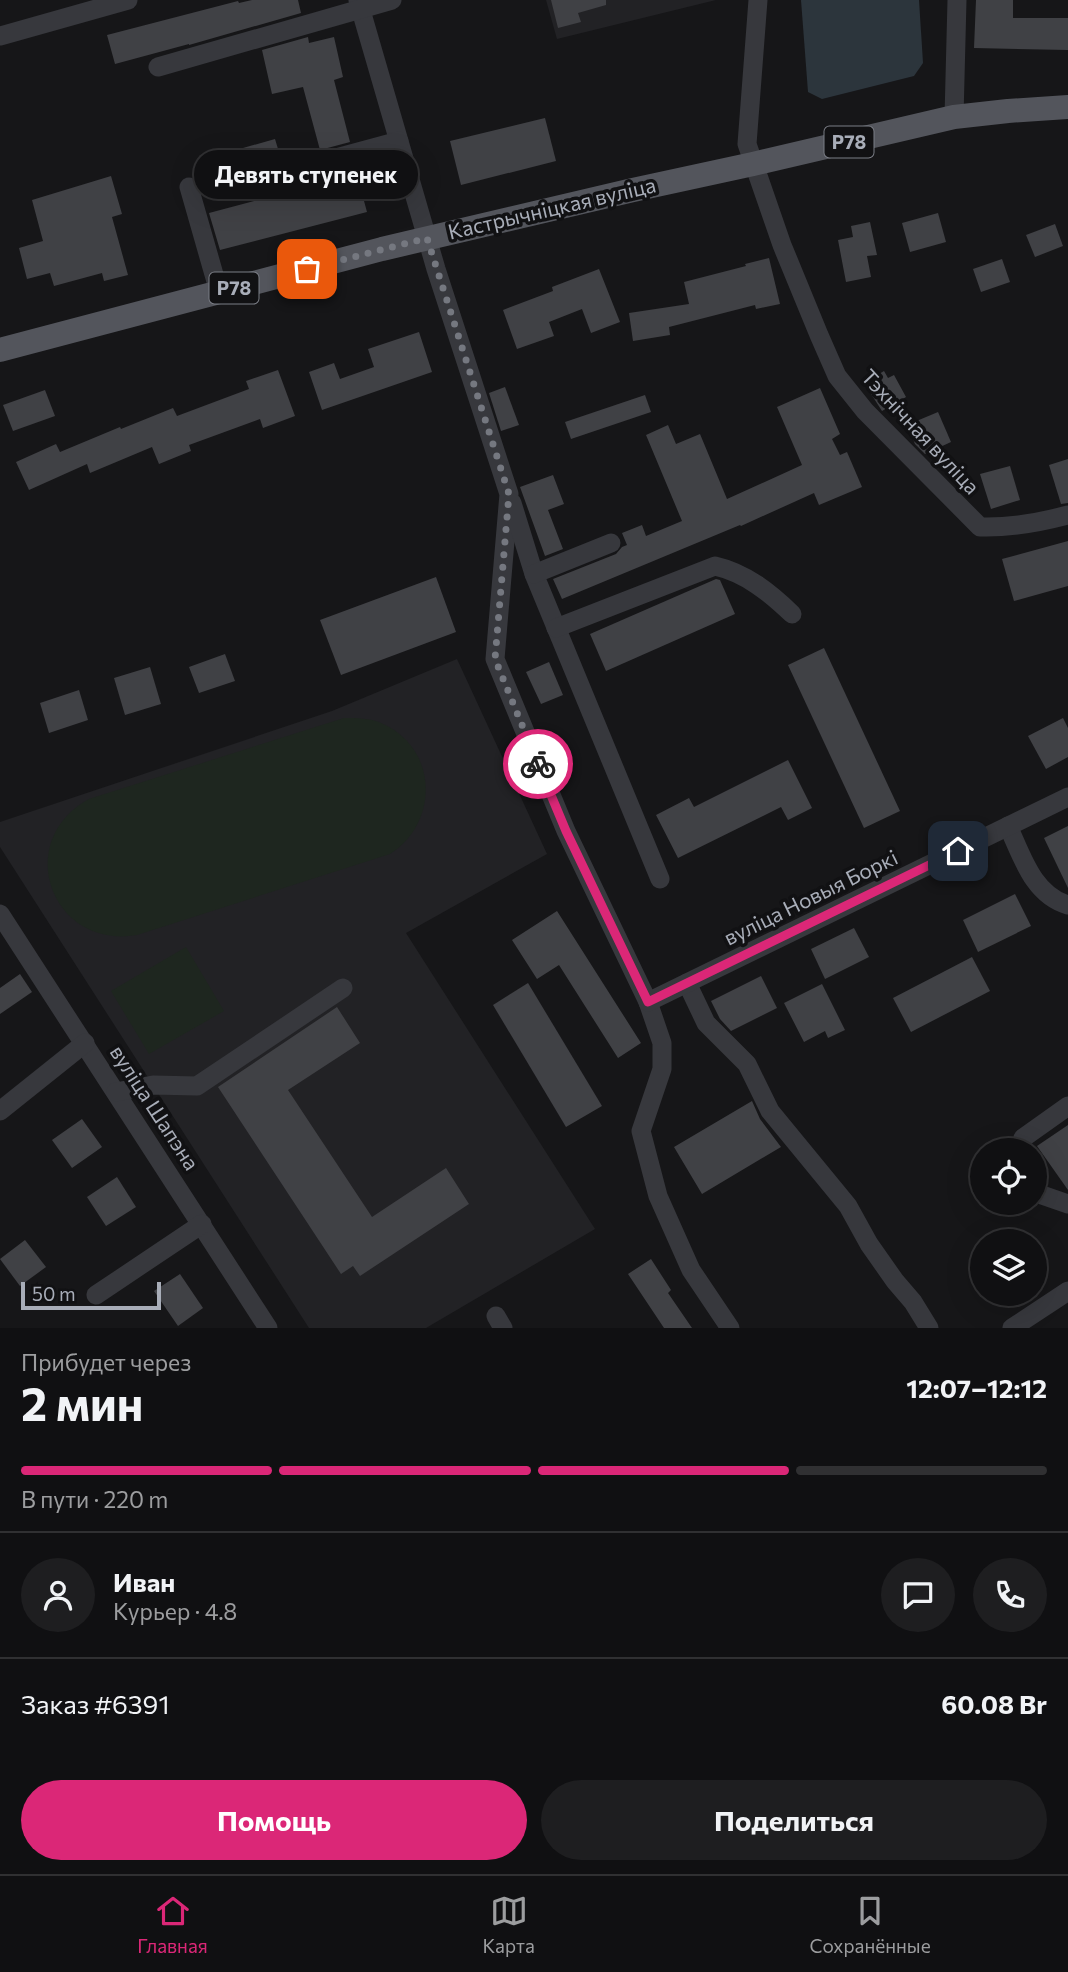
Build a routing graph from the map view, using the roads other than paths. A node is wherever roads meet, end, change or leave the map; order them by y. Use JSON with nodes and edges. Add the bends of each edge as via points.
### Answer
{"nodes":[{"id":1,"x":128,"y":0,"type":"edge"},
{"id":2,"x":391,"y":0,"type":"edge"},
{"id":3,"x":758,"y":0,"type":"edge"},
{"id":4,"x":957,"y":0,"type":"edge"},
{"id":5,"x":359,"y":4,"type":"edge"},
{"id":6,"x":0,"y":36,"type":"edge"},
{"id":7,"x":158,"y":67,"type":"dead end"},
{"id":8,"x":1068,"y":107,"type":"edge"},
{"id":9,"x":954,"y":117,"type":"junction"},
{"id":10,"x":399,"y":141,"type":"junction"},
{"id":11,"x":753,"y":164,"type":"junction"},
{"id":12,"x":303,"y":167,"type":"dead end"},
{"id":13,"x":189,"y":187,"type":"dead end"},
{"id":14,"x":427,"y":238,"type":"junction"},
{"id":15,"x":219,"y":292,"type":"junction"},
{"id":16,"x":0,"y":350,"type":"edge"},
{"id":17,"x":509,"y":494,"type":"junction"},
{"id":18,"x":1068,"y":515,"type":"edge"},
{"id":19,"x":611,"y":543,"type":"dead end"},
{"id":20,"x":534,"y":575,"type":"junction"},
{"id":21,"x":792,"y":614,"type":"dead end"},
{"id":22,"x":556,"y":628,"type":"junction"},
{"id":23,"x":1068,"y":797,"type":"edge"},
{"id":24,"x":1007,"y":826,"type":"junction"},
{"id":25,"x":660,"y":879,"type":"dead end"},
{"id":26,"x":1068,"y":905,"type":"edge"},
{"id":27,"x":0,"y":914,"type":"edge"},
{"id":28,"x":687,"y":983,"type":"junction"},
{"id":29,"x":344,"y":988,"type":"dead end"},
{"id":30,"x":648,"y":1002,"type":"junction"},
{"id":31,"x":85,"y":1043,"type":"junction"},
{"id":32,"x":116,"y":1091,"type":"junction"},
{"id":33,"x":1068,"y":1106,"type":"edge"},
{"id":34,"x":0,"y":1111,"type":"edge"},
{"id":35,"x":1023,"y":1138,"type":"edge"},
{"id":36,"x":1047,"y":1197,"type":"edge"},
{"id":37,"x":1068,"y":1204,"type":"edge"},
{"id":38,"x":202,"y":1224,"type":"junction"},
{"id":39,"x":1068,"y":1292,"type":"edge"},
{"id":40,"x":96,"y":1295,"type":"dead end"},
{"id":41,"x":268,"y":1328,"type":"edge"},
{"id":42,"x":730,"y":1328,"type":"edge"},
{"id":43,"x":929,"y":1328,"type":"edge"},
{"id":44,"x":1012,"y":1328,"type":"edge"}],
"edges":[{"from":1,"to":6,"type":"street"},
{"from":2,"to":5,"type":"street"},
{"from":3,"to":11,"type":"street","via":[[747,144]]},
{"from":4,"to":9,"type":"street"},
{"from":5,"to":7,"type":"street"},
{"from":5,"to":10,"type":"street"},
{"from":8,"to":9,"type":"main road","name":"Кастрычніцкая вуліца","number":"Р78"},
{"from":9,"to":11,"type":"main road","name":"Кастрычніцкая вуліца","number":"Р78"},
{"from":10,"to":12,"type":"street"},
{"from":10,"to":14,"type":"street"},
{"from":11,"to":14,"type":"main road","name":"Кастрычніцкая вуліца","number":"Р78"},
{"from":11,"to":18,"type":"street","name":"Тэхнічная вуліца","via":[[832,366],[865,411],[980,527],[1034,524]]},
{"from":13,"to":15,"type":"street"},
{"from":14,"to":15,"type":"main road","name":"Кастрычніцкая вуліца","number":"Р78"},
{"from":14,"to":17,"type":"street"},
{"from":15,"to":16,"type":"main road","name":"Кастрычніцкая вуліца","number":"Р78"},
{"from":17,"to":20,"type":"street"},
{"from":17,"to":30,"type":"street","via":[[495,659],[566,831]]},
{"from":19,"to":20,"type":"street"},
{"from":20,"to":22,"type":"street"},
{"from":21,"to":22,"type":"street","via":[[733,570],[715,566]]},
{"from":22,"to":25,"type":"street"},
{"from":23,"to":24,"type":"street","name":"вуліца Новыя Боркі"},
{"from":24,"to":26,"type":"street","via":[[1035,882],[1046,895]]},
{"from":24,"to":28,"type":"street","name":"вуліца Новыя Боркі"},
{"from":27,"to":31,"type":"street","name":"вуліца Шапэна"},
{"from":28,"to":30,"type":"street","name":"вуліца Новыя Боркі"},
{"from":28,"to":43,"type":"street","via":[[706,1023],[747,1064],[770,1111],[848,1206],[869,1244]]},
{"from":29,"to":32,"type":"street","via":[[197,1086],[153,1084]]},
{"from":30,"to":42,"type":"street","via":[[662,1043],[662,1069],[642,1131],[658,1196],[691,1270]]},
{"from":31,"to":32,"type":"street","name":"вуліца Шапэна"},
{"from":31,"to":34,"type":"street"},
{"from":32,"to":38,"type":"street","name":"вуліца Шапэна"},
{"from":33,"to":35,"type":"street"},
{"from":36,"to":37,"type":"street"},
{"from":38,"to":40,"type":"street"},
{"from":38,"to":41,"type":"street","name":"вуліца Шапэна"},
{"from":39,"to":44,"type":"street"}]}
